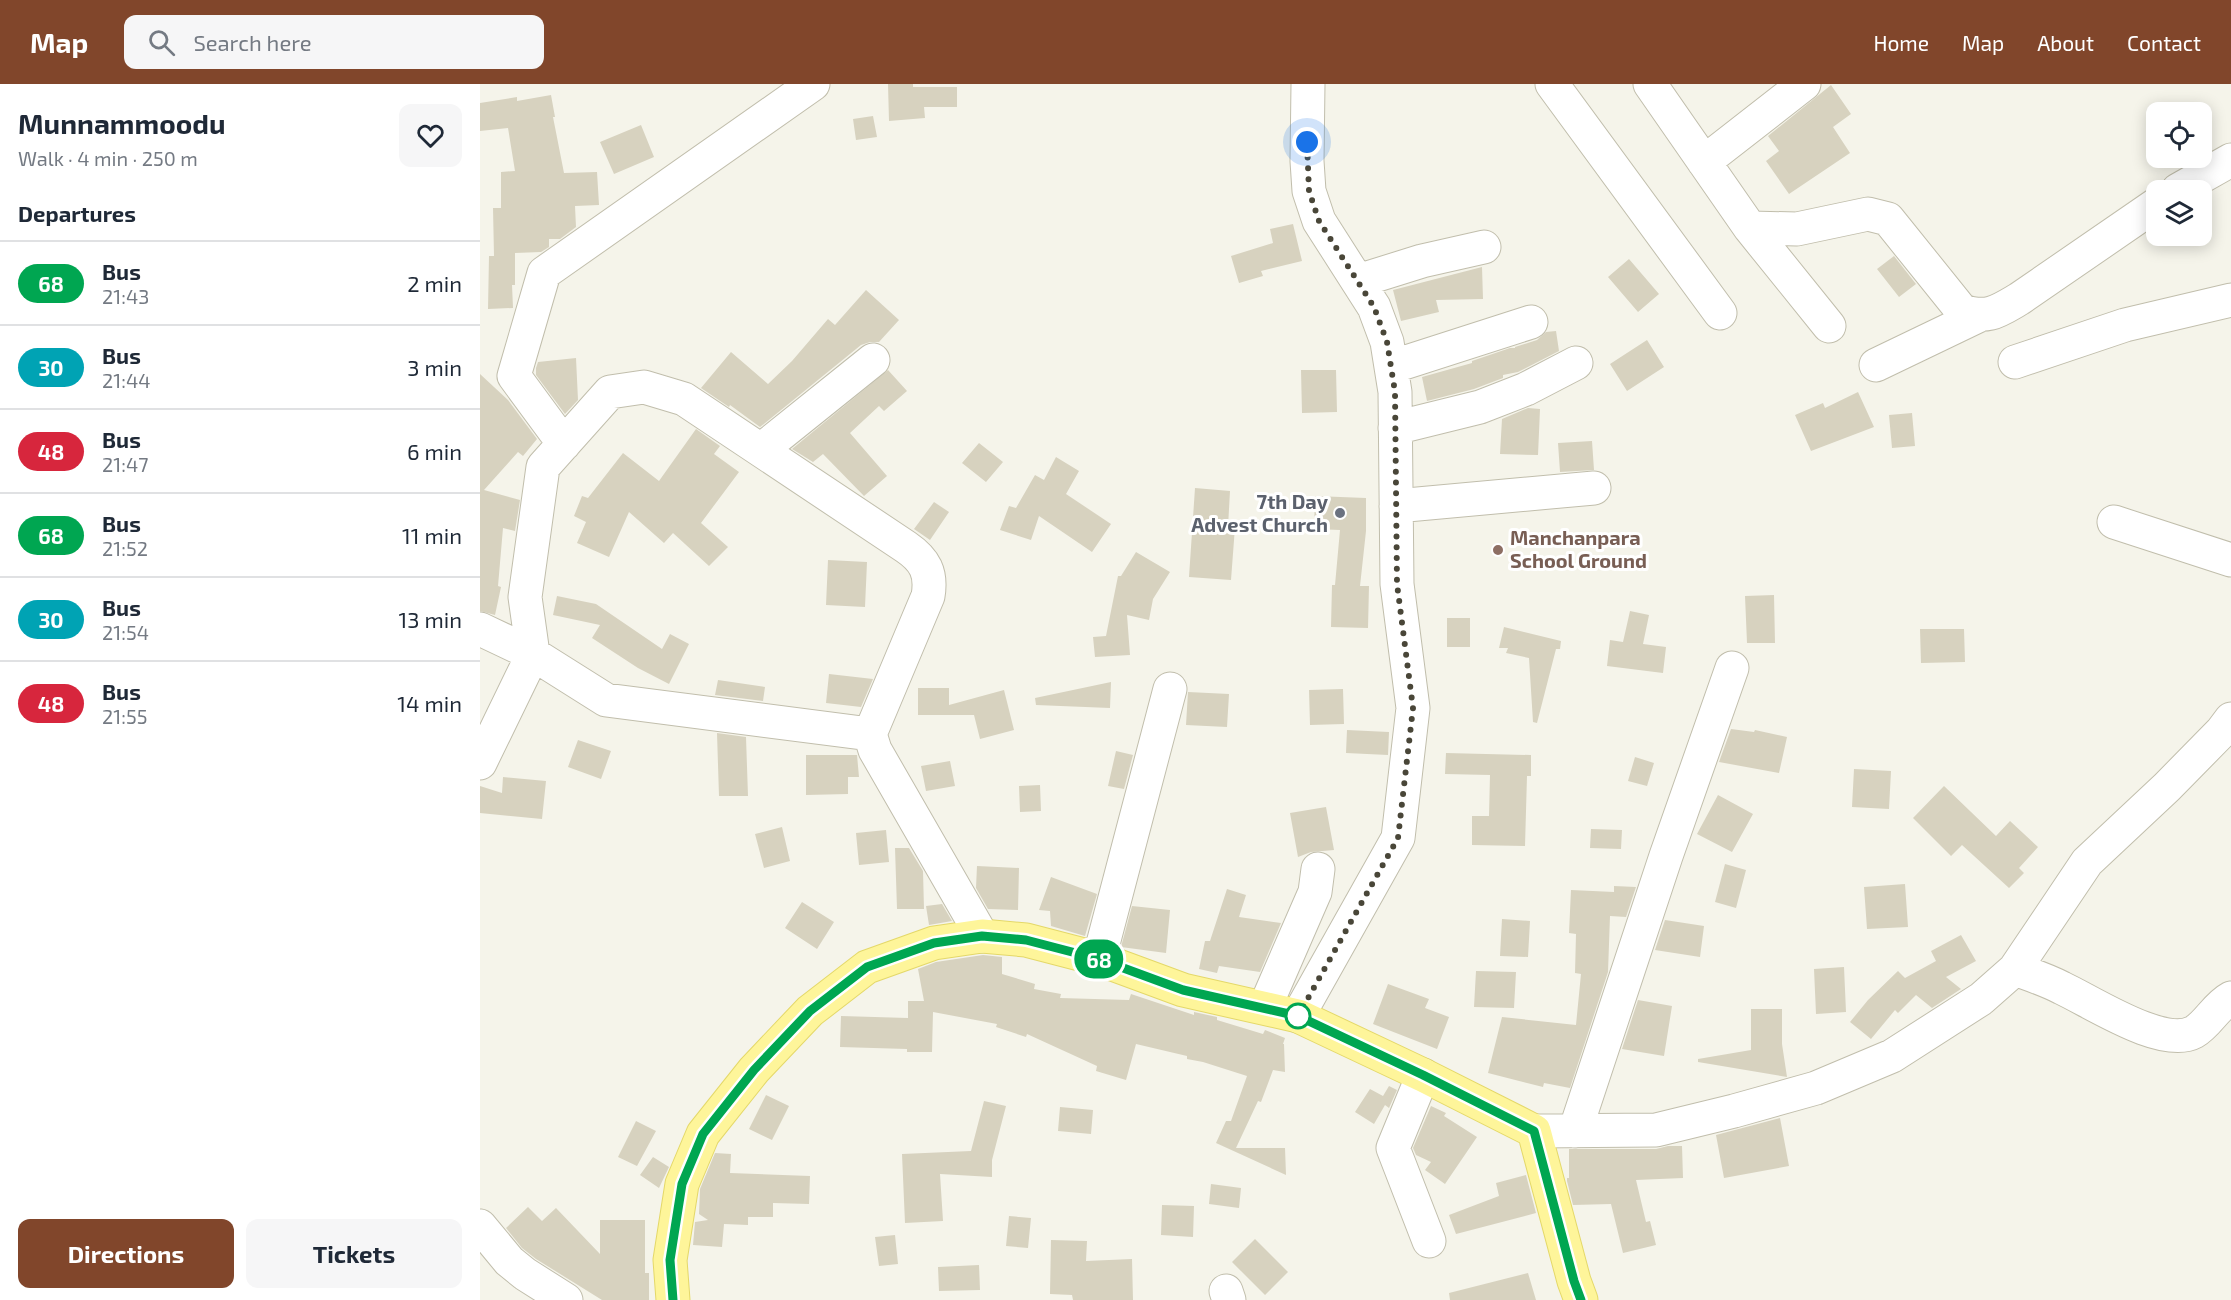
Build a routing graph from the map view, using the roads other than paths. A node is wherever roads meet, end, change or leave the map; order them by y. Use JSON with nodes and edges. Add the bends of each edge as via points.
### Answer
{"nodes":[{"id":1,"x":813,"y":84,"type":"edge"},
{"id":2,"x":1308,"y":84,"type":"edge"},
{"id":3,"x":1551,"y":84,"type":"edge"},
{"id":4,"x":1650,"y":84,"type":"edge"},
{"id":5,"x":1804,"y":84,"type":"edge"},
{"id":6,"x":2231,"y":159,"type":"edge"},
{"id":7,"x":1704,"y":162,"type":"junction"},
{"id":8,"x":2195,"y":180,"type":"edge"},
{"id":9,"x":2146,"y":212,"type":"edge"},
{"id":10,"x":1750,"y":228,"type":"junction"},
{"id":11,"x":1484,"y":247,"type":"dead end"},
{"id":12,"x":1358,"y":281,"type":"junction"},
{"id":13,"x":2231,"y":300,"type":"edge"},
{"id":14,"x":1720,"y":313,"type":"dead end"},
{"id":15,"x":1978,"y":316,"type":"junction"},
{"id":16,"x":1531,"y":322,"type":"dead end"},
{"id":17,"x":1828,"y":326,"type":"dead end"},
{"id":18,"x":873,"y":360,"type":"dead end"},
{"id":19,"x":2015,"y":362,"type":"dead end"},
{"id":20,"x":1576,"y":363,"type":"dead end"},
{"id":21,"x":1876,"y":365,"type":"dead end"},
{"id":22,"x":1391,"y":367,"type":"junction"},
{"id":23,"x":1395,"y":428,"type":"junction"},
{"id":24,"x":564,"y":444,"type":"junction"},
{"id":25,"x":761,"y":450,"type":"junction"},
{"id":26,"x":1594,"y":488,"type":"dead end"},
{"id":27,"x":1396,"y":506,"type":"junction"},
{"id":28,"x":2114,"y":522,"type":"dead end"},
{"id":29,"x":2231,"y":560,"type":"edge"},
{"id":30,"x":480,"y":629,"type":"edge"},
{"id":31,"x":533,"y":654,"type":"junction"},
{"id":32,"x":1732,"y":668,"type":"dead end"},
{"id":33,"x":1170,"y":689,"type":"dead end"},
{"id":34,"x":2231,"y":719,"type":"edge"},
{"id":35,"x":870,"y":734,"type":"junction"},
{"id":36,"x":480,"y":763,"type":"edge"},
{"id":37,"x":1318,"y":869,"type":"dead end"},
{"id":38,"x":982,"y":936,"type":"junction"},
{"id":39,"x":1099,"y":959,"type":"junction"},
{"id":40,"x":2015,"y":969,"type":"junction"},
{"id":41,"x":2231,"y":998,"type":"edge"},
{"id":42,"x":1264,"y":1007,"type":"junction"},
{"id":43,"x":1298,"y":1016,"type":"junction"},
{"id":44,"x":1423,"y":1075,"type":"junction"},
{"id":45,"x":1534,"y":1131,"type":"junction"},
{"id":46,"x":1575,"y":1131,"type":"junction"},
{"id":47,"x":480,"y":1226,"type":"edge"},
{"id":48,"x":1429,"y":1241,"type":"dead end"},
{"id":49,"x":566,"y":1300,"type":"edge"},
{"id":50,"x":674,"y":1300,"type":"edge"},
{"id":51,"x":1581,"y":1300,"type":"edge"}],
"edges":[{"from":1,"to":24,"type":"street","via":[[544,273],[514,376]]},
{"from":2,"to":12,"type":"street","via":[[1309,191],[1319,221]]},
{"from":3,"to":14,"type":"street"},
{"from":4,"to":7,"type":"street"},
{"from":5,"to":7,"type":"street"},
{"from":6,"to":8,"type":"street"},
{"from":7,"to":10,"type":"street"},
{"from":9,"to":15,"type":"street","via":[[2019,299],[1996,312]]},
{"from":10,"to":15,"type":"street","via":[[1797,229],[1868,214],[1888,219],[1962,311]]},
{"from":10,"to":17,"type":"street"},
{"from":11,"to":12,"type":"street"},
{"from":12,"to":22,"type":"street","via":[[1374,307]]},
{"from":13,"to":19,"type":"street","via":[[2125,325]]},
{"from":15,"to":21,"type":"street"},
{"from":16,"to":22,"type":"street"},
{"from":18,"to":25,"type":"street"},
{"from":20,"to":23,"type":"street","via":[[1480,407]]},
{"from":22,"to":23,"type":"street"},
{"from":23,"to":27,"type":"street"},
{"from":24,"to":25,"type":"street","via":[[610,392],[644,387],[684,399]]},
{"from":24,"to":31,"type":"street","via":[[543,467],[525,597]]},
{"from":25,"to":35,"type":"street","via":[[918,555],[926,566],[928,596]]},
{"from":26,"to":27,"type":"street"},
{"from":27,"to":43,"type":"street","via":[[1397,584],[1413,708],[1398,838]]},
{"from":28,"to":29,"type":"street"},
{"from":30,"to":31,"type":"street"},
{"from":31,"to":35,"type":"street","via":[[606,700]]},
{"from":31,"to":36,"type":"street"},
{"from":32,"to":46,"type":"street"},
{"from":33,"to":39,"type":"street"},
{"from":34,"to":40,"type":"street","via":[[2167,787],[2087,862]]},
{"from":35,"to":38,"type":"street","via":[[874,750]]},
{"from":37,"to":42,"type":"street","via":[[1315,892]]},
{"from":38,"to":39,"type":"main road","via":[[1026,940]]},
{"from":38,"to":50,"type":"main road","via":[[934,943],[867,967],[810,1011],[754,1070],[703,1134],[682,1184],[670,1260]]},
{"from":39,"to":42,"type":"main road","via":[[1183,990]]},
{"from":40,"to":41,"type":"street","via":[[2060,986],[2134,1025],[2167,1036],[2194,1032]]},
{"from":40,"to":46,"type":"street","via":[[1981,999],[1892,1056],[1816,1088],[1656,1130]]},
{"from":42,"to":43,"type":"main road"},
{"from":43,"to":44,"type":"main road"},
{"from":44,"to":45,"type":"main road"},
{"from":44,"to":48,"type":"street","via":[[1393,1148]]},
{"from":45,"to":46,"type":"street"},
{"from":45,"to":51,"type":"main road"},
{"from":47,"to":49,"type":"street","via":[[508,1261]]}]}
